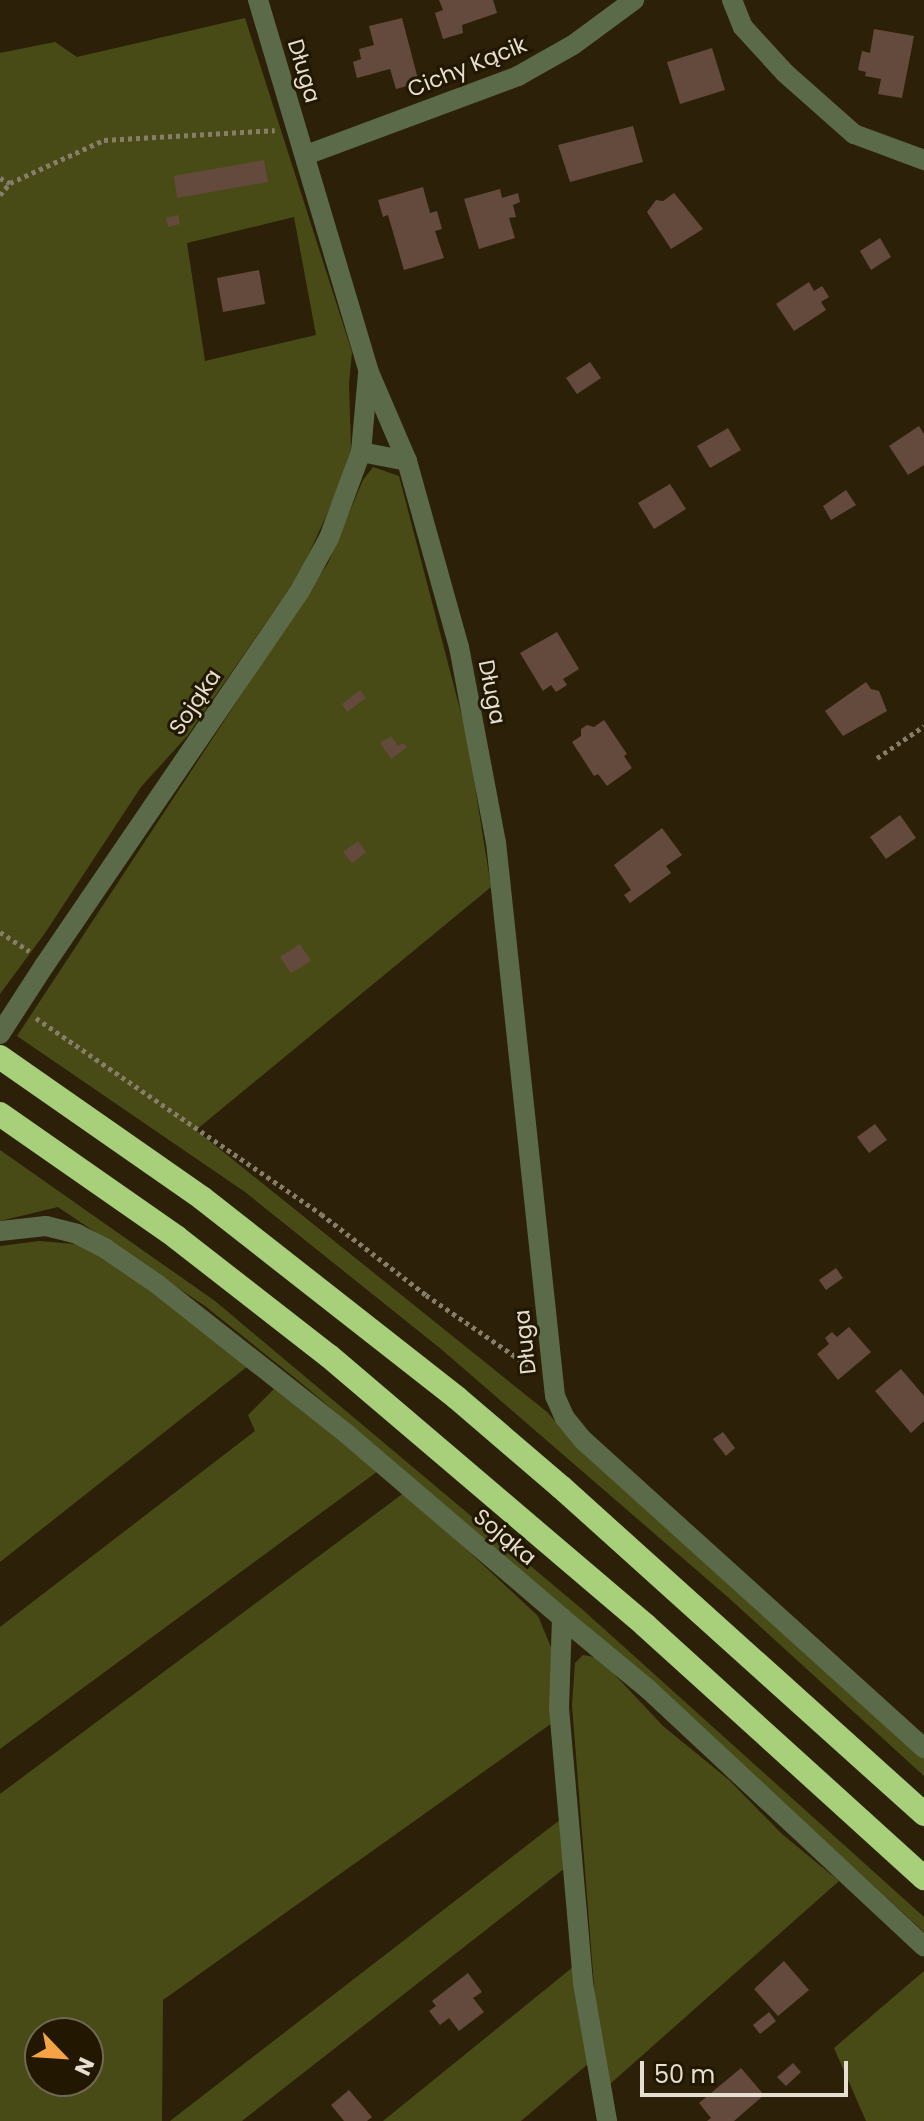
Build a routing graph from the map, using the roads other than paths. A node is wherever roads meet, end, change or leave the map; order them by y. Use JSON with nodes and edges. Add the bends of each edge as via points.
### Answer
{"nodes":[{"id":1,"x":258,"y":0,"type":"edge"},
{"id":2,"x":634,"y":0,"type":"edge"},
{"id":3,"x":732,"y":0,"type":"edge"},
{"id":4,"x":306,"y":155,"type":"junction"},
{"id":5,"x":924,"y":160,"type":"edge"},
{"id":6,"x":368,"y":370,"type":"junction"},
{"id":7,"x":361,"y":452,"type":"junction"},
{"id":8,"x":407,"y":461,"type":"junction"},
{"id":9,"x":0,"y":1034,"type":"edge"},
{"id":10,"x":0,"y":1057,"type":"edge"},
{"id":11,"x":0,"y":1114,"type":"edge"},
{"id":12,"x":0,"y":1231,"type":"edge"},
{"id":13,"x":562,"y":1618,"type":"junction"},
{"id":14,"x":924,"y":1748,"type":"edge"},
{"id":15,"x":924,"y":1814,"type":"edge"},
{"id":16,"x":924,"y":1878,"type":"edge"},
{"id":17,"x":924,"y":1946,"type":"edge"},
{"id":18,"x":607,"y":2121,"type":"edge"}],
"edges":[{"from":1,"to":4,"type":"street","name":"Długa"},
{"from":2,"to":4,"type":"street","name":"Cichy Kącik","via":[[573,45],[518,76]]},
{"from":3,"to":5,"type":"street","via":[[743,27],[854,134]]},
{"from":4,"to":6,"type":"street","name":"Długa"},
{"from":6,"to":7,"type":"street","name":"Sojąka"},
{"from":6,"to":8,"type":"street","name":"Długa"},
{"from":7,"to":8,"type":"street"},
{"from":7,"to":9,"type":"street","name":"Sojąka","bridge":true,"via":[[329,538],[301,589],[40,960]]},
{"from":8,"to":14,"type":"street","name":"Długa","via":[[459,647],[496,842],[555,1396],[565,1418],[626,1480]]},
{"from":10,"to":15,"type":"highway","via":[[214,1206],[434,1380],[561,1487]]},
{"from":11,"to":16,"type":"highway","via":[[176,1237],[352,1375],[645,1625]]},
{"from":12,"to":13,"type":"street","name":"Sojąka","via":[[46,1226],[77,1234],[157,1284],[348,1435]]},
{"from":13,"to":17,"type":"street","name":"Sojąka","via":[[649,1690]]},
{"from":13,"to":18,"type":"street","via":[[559,1708],[583,1983]]}]}
